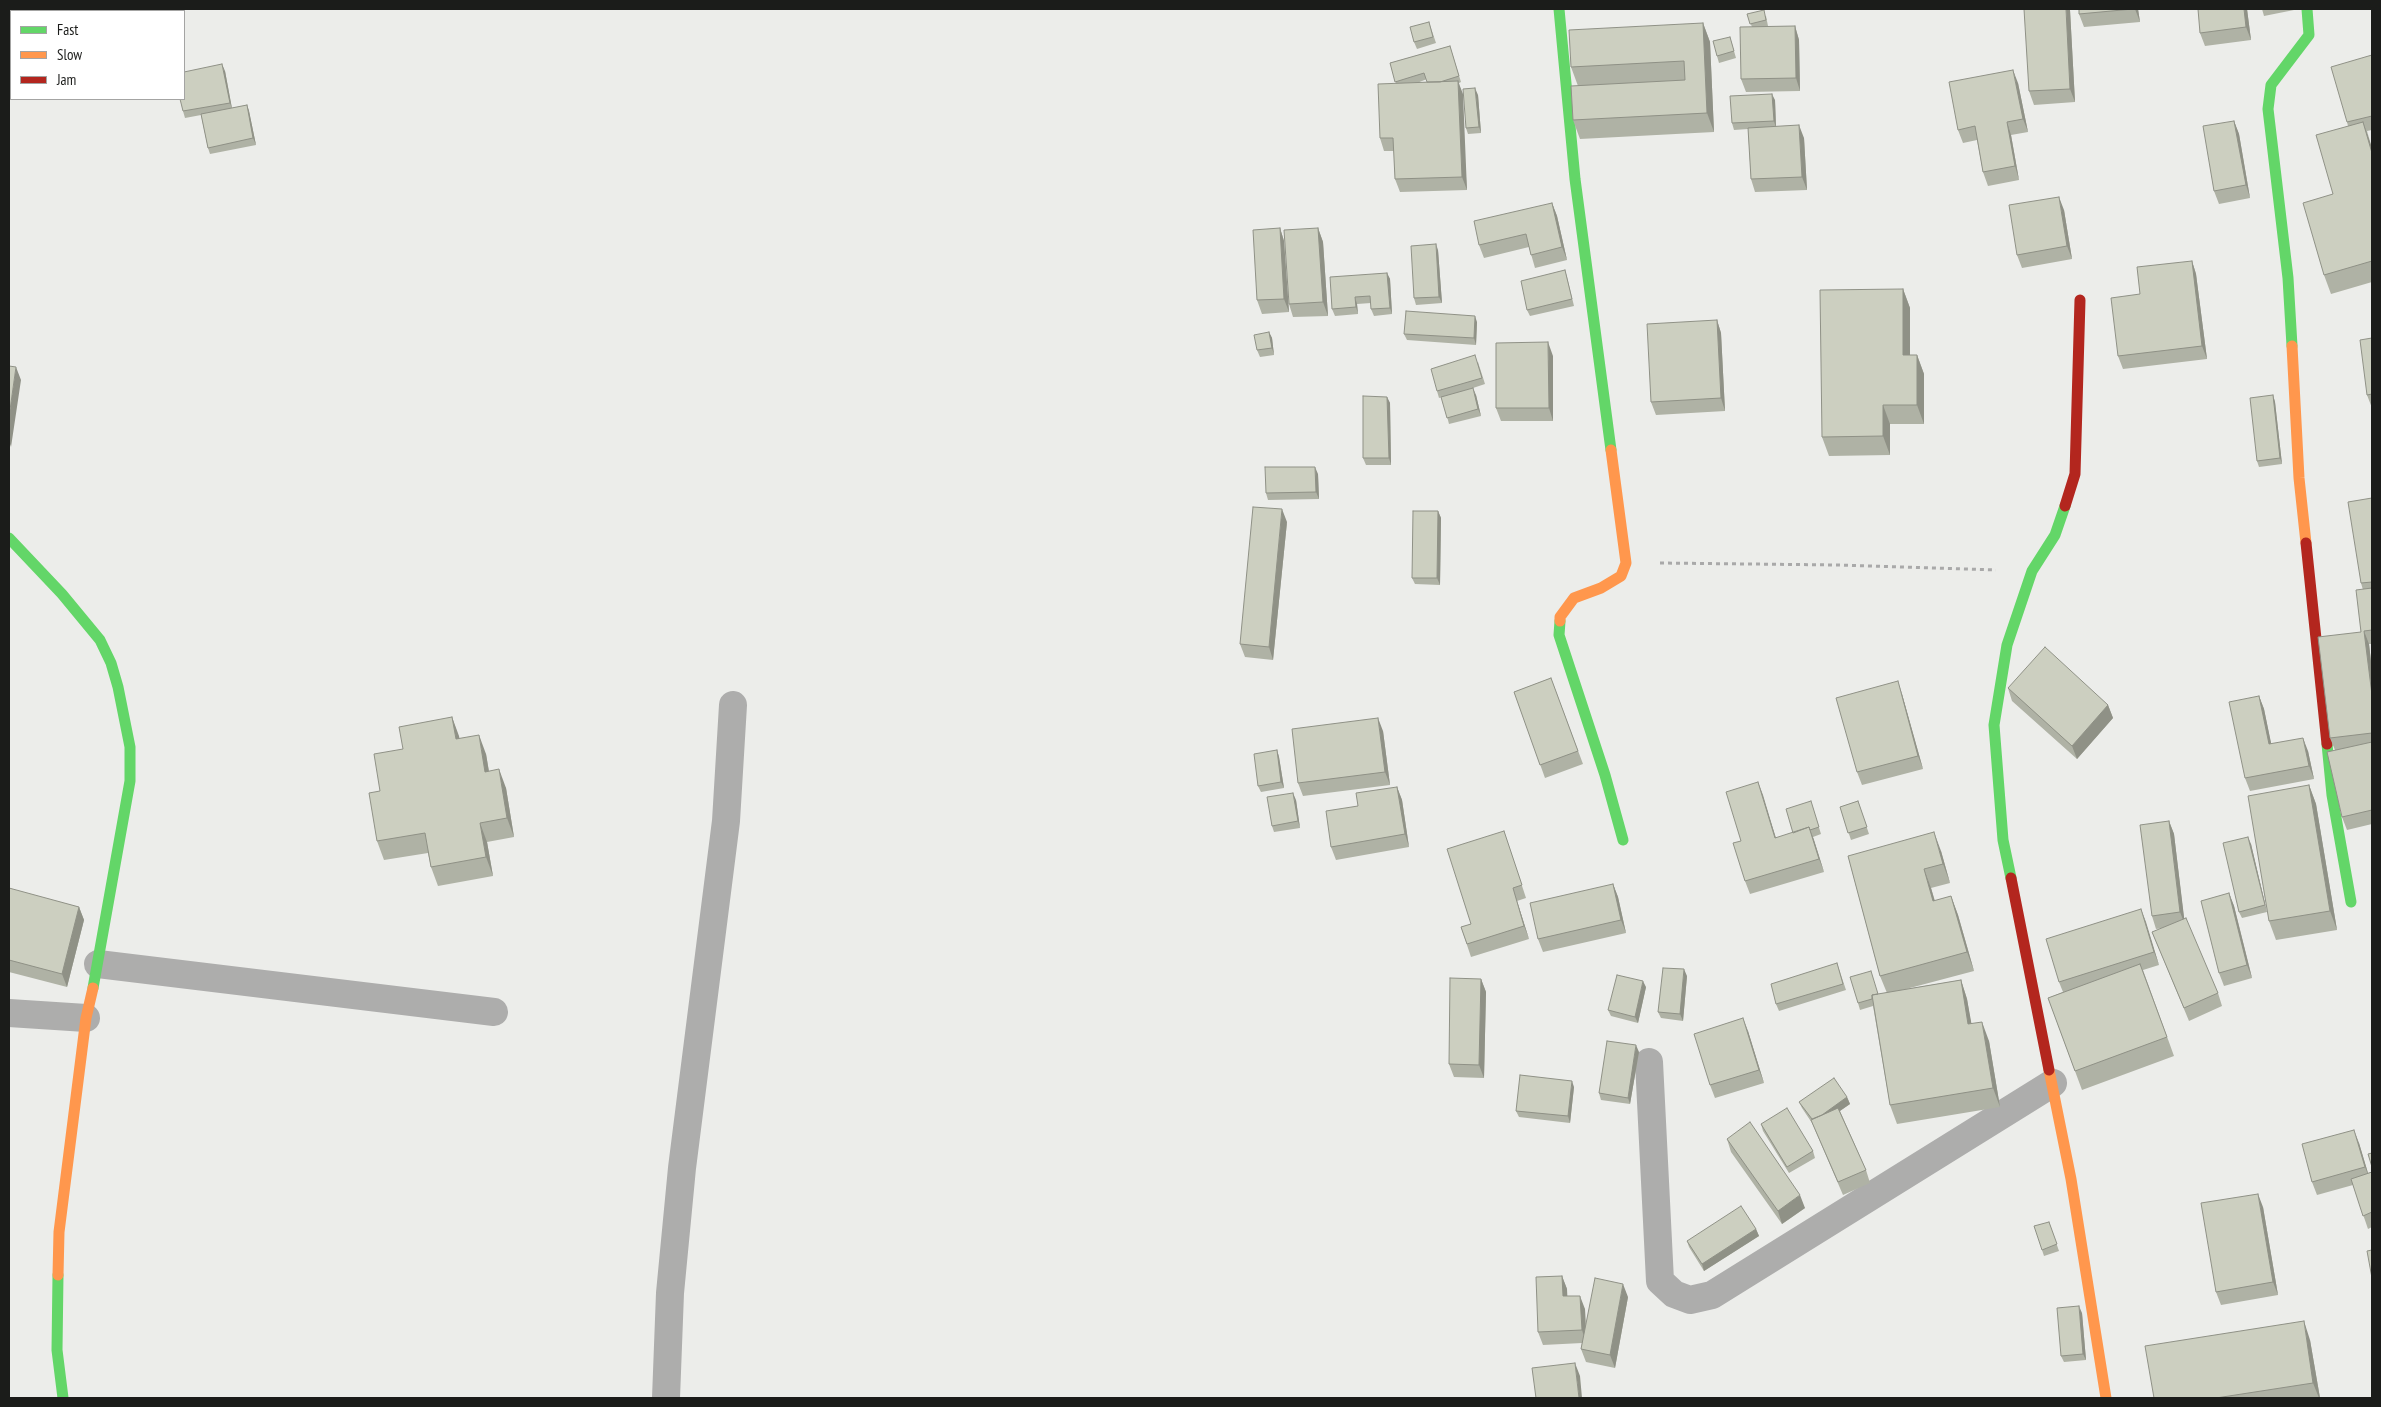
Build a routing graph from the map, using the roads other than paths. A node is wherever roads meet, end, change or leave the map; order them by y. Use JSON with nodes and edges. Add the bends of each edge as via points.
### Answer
{"nodes":[{"id":1,"x":1559,"y":9,"type":"edge"},
{"id":2,"x":2307,"y":9,"type":"edge"},
{"id":3,"x":2080,"y":300,"type":"dead end"},
{"id":4,"x":9,"y":538,"type":"edge"},
{"id":5,"x":733,"y":705,"type":"dead end"},
{"id":6,"x":1623,"y":840,"type":"dead end"},
{"id":7,"x":2351,"y":902,"type":"dead end"},
{"id":8,"x":98,"y":964,"type":"junction"},
{"id":9,"x":9,"y":1012,"type":"edge"},
{"id":10,"x":494,"y":1012,"type":"dead end"},
{"id":11,"x":86,"y":1018,"type":"junction"},
{"id":12,"x":1649,"y":1062,"type":"dead end"},
{"id":13,"x":2052,"y":1083,"type":"junction"},
{"id":14,"x":63,"y":1398,"type":"edge"},
{"id":15,"x":666,"y":1398,"type":"edge"},
{"id":16,"x":2106,"y":1398,"type":"edge"}],
"edges":[{"from":1,"to":6,"type":"street","via":[[1575,179],[1626,563],[1621,576],[1574,598],[1560,617],[1559,635]]},
{"from":2,"to":7,"type":"street","via":[[2309,35],[2278,72],[2271,85],[2268,109],[2288,278],[2302,508],[2332,795]]},
{"from":3,"to":13,"type":"street","via":[[2076,474],[2055,535],[2032,571],[2007,646],[1994,726],[2003,840]]},
{"from":4,"to":8,"type":"street","via":[[100,640],[111,663],[127,725],[130,781]]},
{"from":5,"to":15,"type":"street","via":[[726,821],[681,1178],[670,1293]]},
{"from":8,"to":10,"type":"street"},
{"from":8,"to":11,"type":"street"},
{"from":9,"to":11,"type":"street"},
{"from":11,"to":14,"type":"street","via":[[59,1232],[58,1350]]},
{"from":12,"to":13,"type":"street","via":[[1660,1281],[1674,1294],[1690,1300],[1712,1295]]},
{"from":13,"to":16,"type":"street","via":[[2071,1179]]}]}
